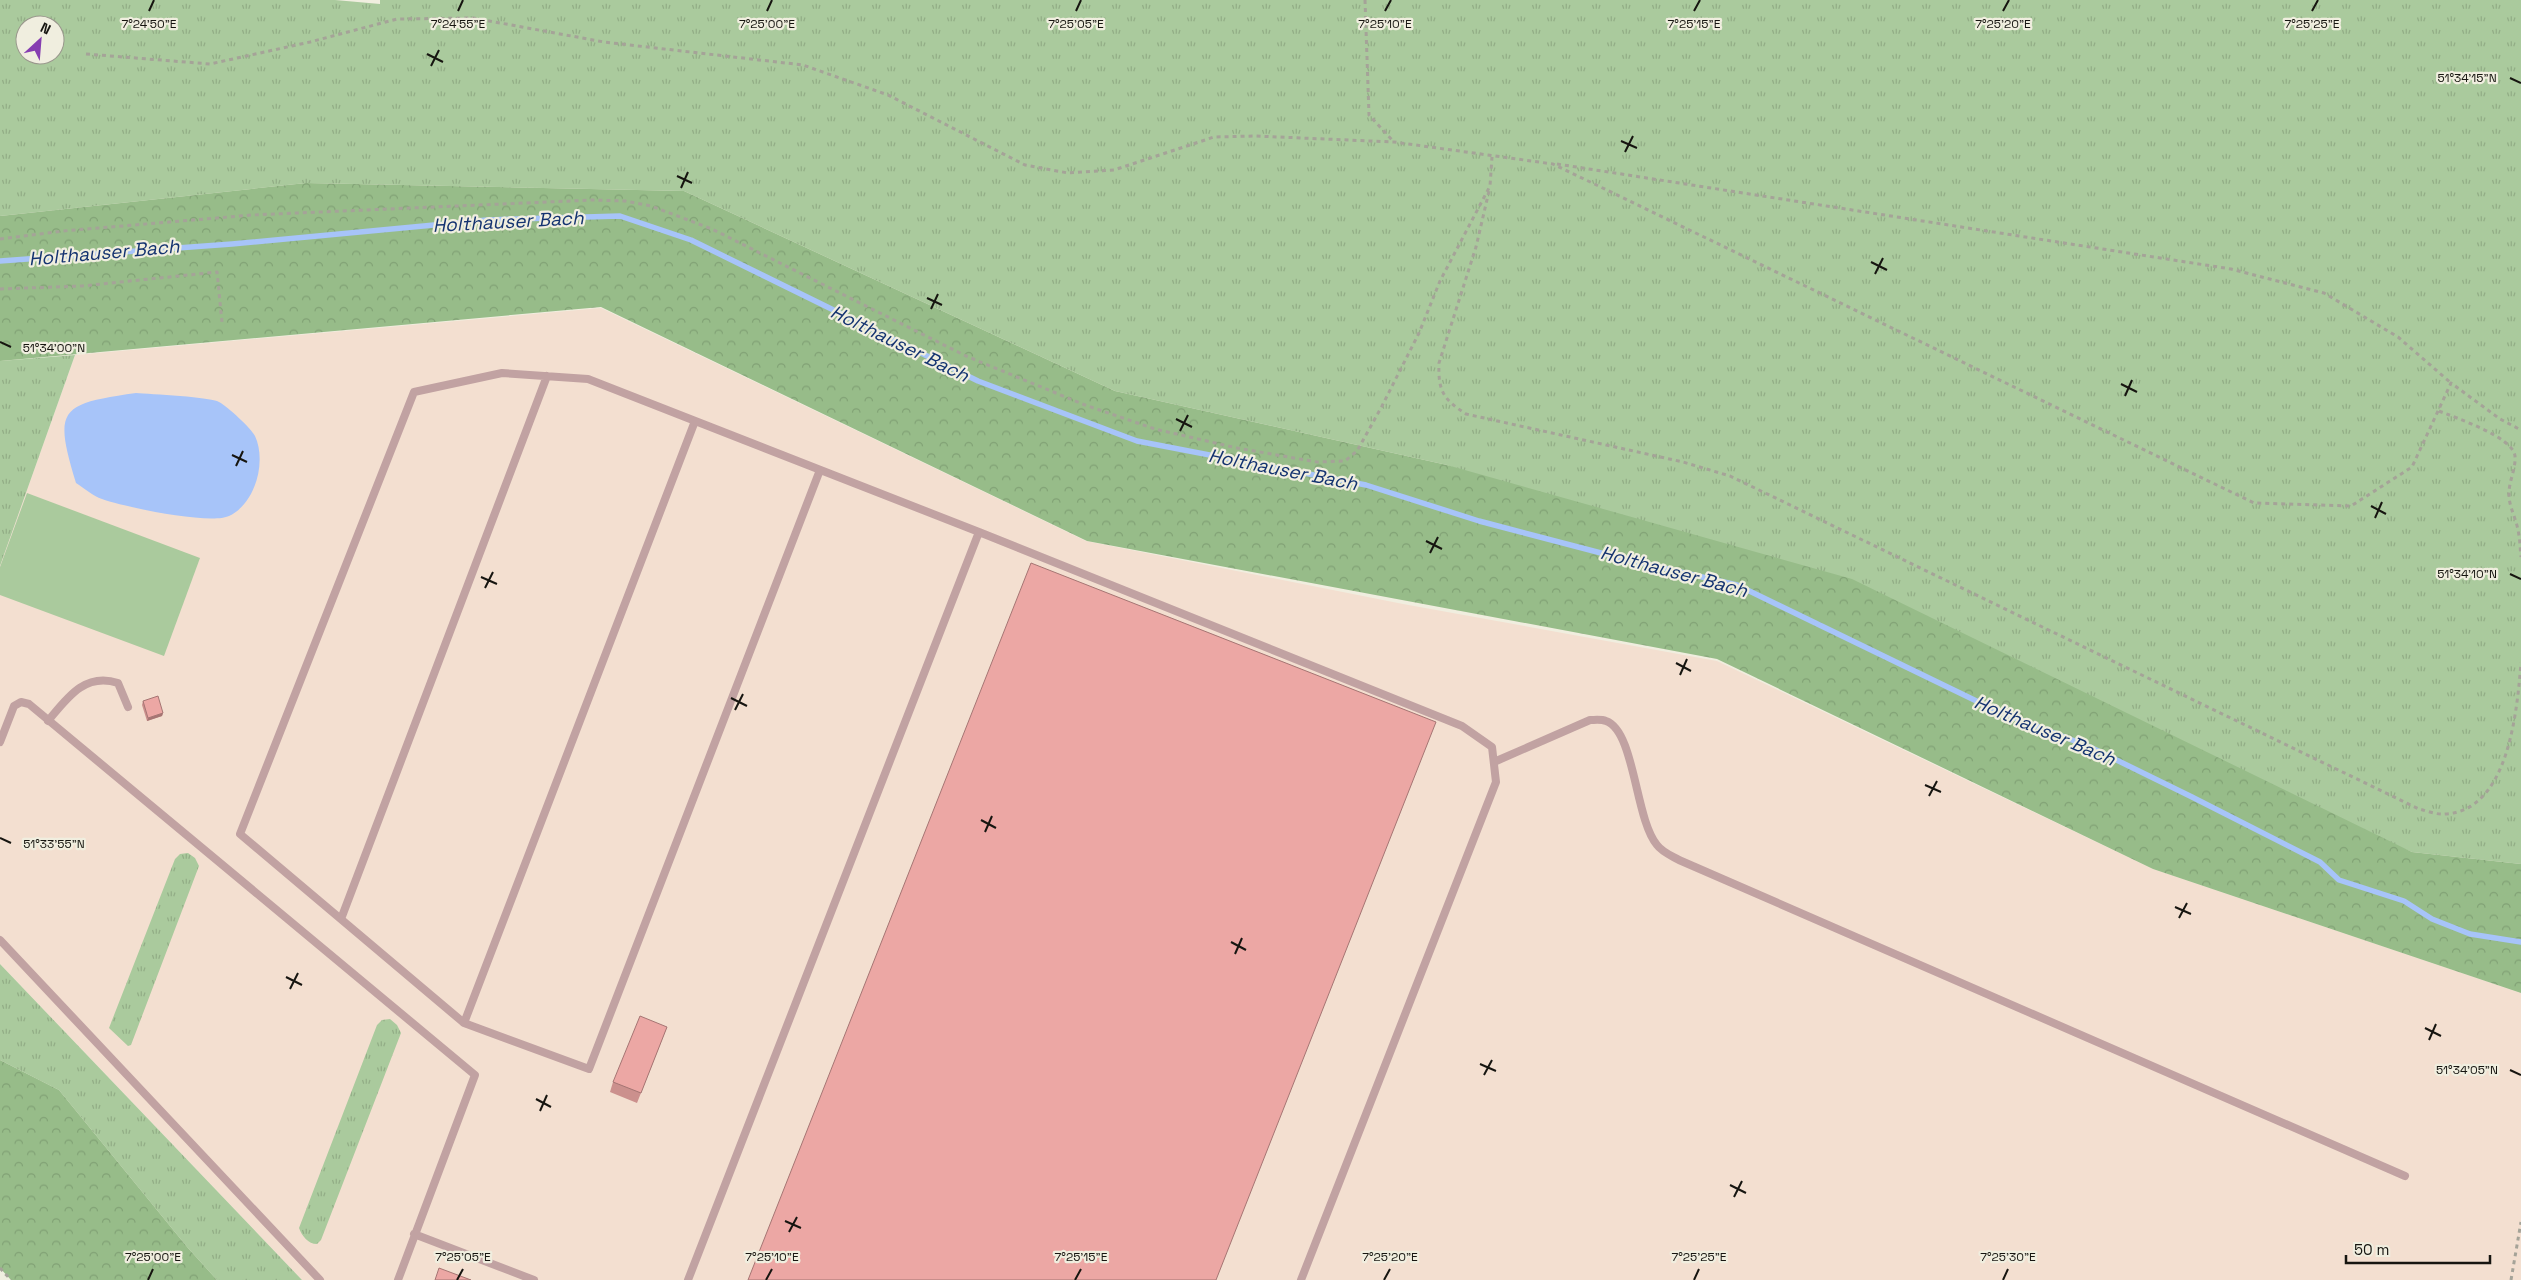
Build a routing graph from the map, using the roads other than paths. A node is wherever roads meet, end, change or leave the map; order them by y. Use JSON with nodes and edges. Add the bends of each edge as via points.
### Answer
{"nodes":[{"id":1,"x":547,"y":376,"type":"junction"},
{"id":2,"x":695,"y":421,"type":"junction"},
{"id":3,"x":820,"y":470,"type":"junction"},
{"id":4,"x":979,"y":532,"type":"junction"},
{"id":5,"x":128,"y":707,"type":"dead end"},
{"id":6,"x":48,"y":720,"type":"junction"},
{"id":7,"x":0,"y":742,"type":"edge"},
{"id":8,"x":1494,"y":762,"type":"junction"},
{"id":9,"x":341,"y":919,"type":"junction"},
{"id":10,"x":0,"y":940,"type":"edge"},
{"id":11,"x":464,"y":1022,"type":"junction"},
{"id":12,"x":2405,"y":1176,"type":"dead end"},
{"id":13,"x":414,"y":1234,"type":"junction"},
{"id":14,"x":320,"y":1280,"type":"edge"},
{"id":15,"x":398,"y":1280,"type":"edge"},
{"id":16,"x":534,"y":1280,"type":"edge"},
{"id":17,"x":688,"y":1280,"type":"edge"},
{"id":18,"x":1301,"y":1280,"type":"edge"}],
"edges":[{"from":1,"to":2,"type":"lane","via":[[588,379]]},
{"from":1,"to":9,"type":"lane"},
{"from":1,"to":9,"type":"lane","via":[[502,373],[414,392],[240,834]]},
{"from":2,"to":3,"type":"lane"},
{"from":2,"to":11,"type":"lane"},
{"from":3,"to":4,"type":"lane"},
{"from":3,"to":11,"type":"lane","via":[[589,1069]]},
{"from":4,"to":8,"type":"lane","via":[[1462,726],[1492,747]]},
{"from":4,"to":17,"type":"lane"},
{"from":5,"to":6,"type":"lane","via":[[118,683],[105,679],[83,684]]},
{"from":6,"to":7,"type":"lane","via":[[29,704],[18,704],[14,706]]},
{"from":6,"to":13,"type":"lane","via":[[475,1075]]},
{"from":8,"to":12,"type":"lane","via":[[1590,720],[1606,721],[1618,731],[1625,744],[1645,824],[1657,846],[1679,860]]},
{"from":8,"to":18,"type":"lane","via":[[1496,782]]},
{"from":9,"to":11,"type":"lane"},
{"from":10,"to":14,"type":"lane"},
{"from":13,"to":15,"type":"lane"},
{"from":13,"to":16,"type":"lane"}]}
